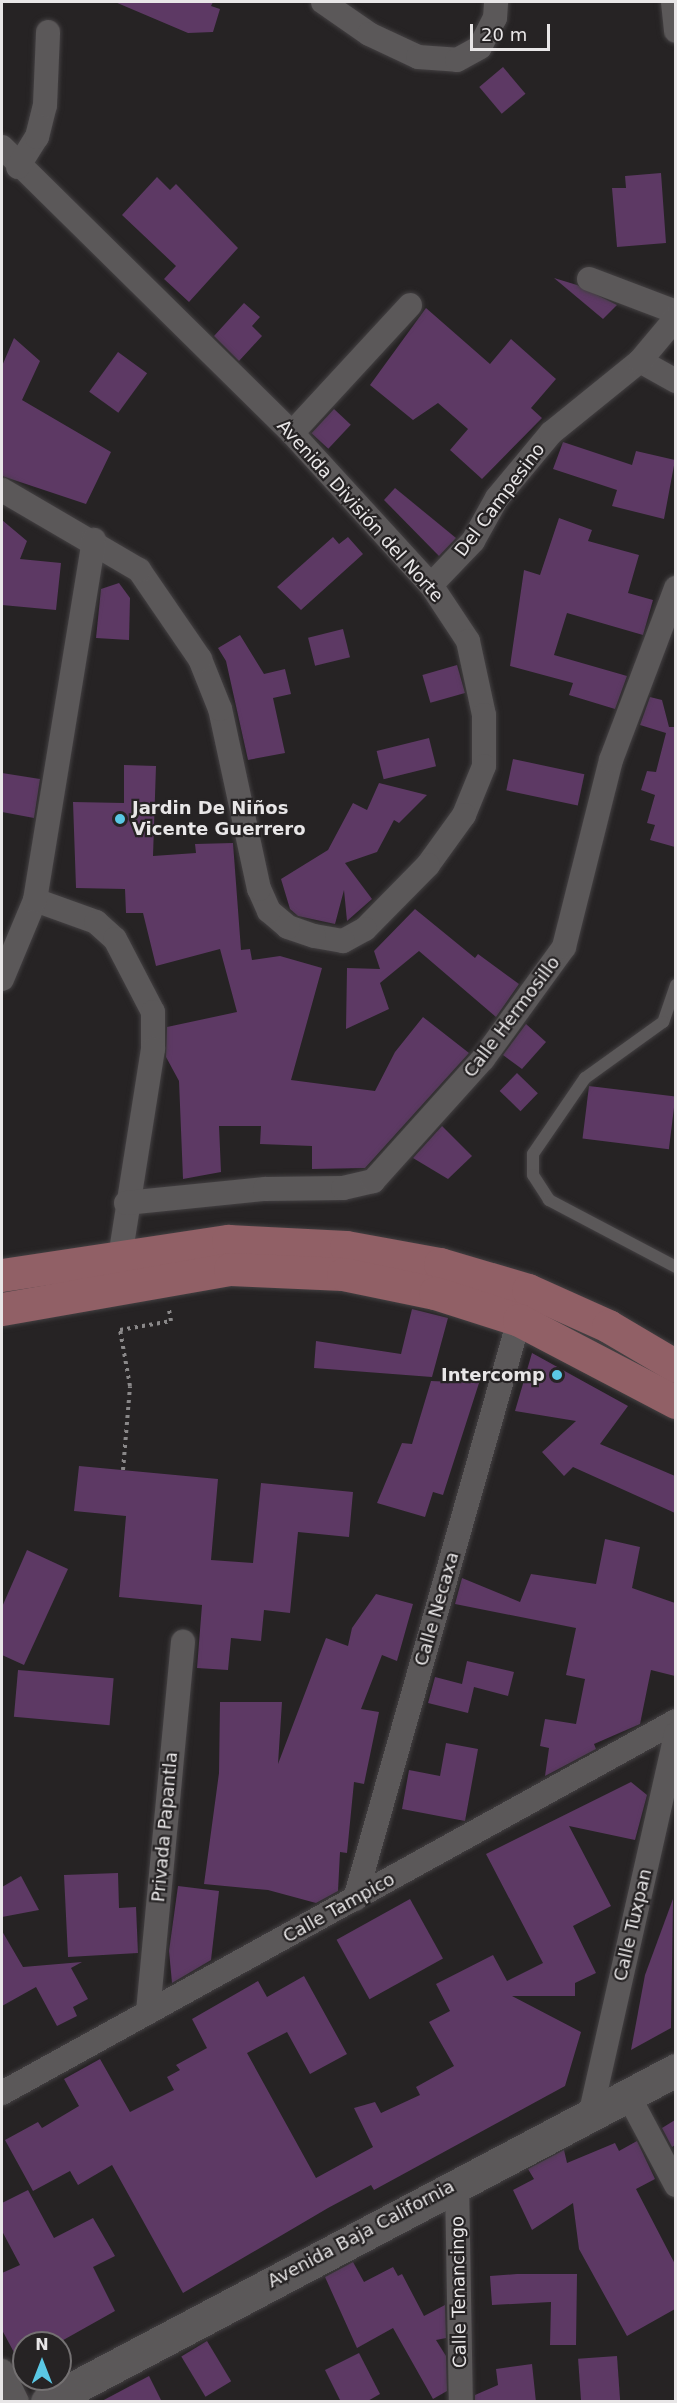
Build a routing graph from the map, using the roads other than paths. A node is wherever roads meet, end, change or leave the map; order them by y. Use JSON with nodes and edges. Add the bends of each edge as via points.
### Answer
{"nodes":[{"id":1,"x":323,"y":2,"type":"edge"},
{"id":2,"x":496,"y":2,"type":"edge"},
{"id":3,"x":673,"y":2,"type":"edge"},
{"id":4,"x":675,"y":31,"type":"edge"},
{"id":5,"x":48,"y":32,"type":"dead end"},
{"id":6,"x":2,"y":147,"type":"edge"},
{"id":7,"x":18,"y":167,"type":"junction"},
{"id":8,"x":590,"y":279,"type":"dead end"},
{"id":9,"x":410,"y":305,"type":"dead end"},
{"id":10,"x":675,"y":312,"type":"edge"},
{"id":11,"x":675,"y":318,"type":"edge"},
{"id":12,"x":640,"y":361,"type":"junction"},
{"id":13,"x":675,"y":381,"type":"edge"},
{"id":14,"x":292,"y":433,"type":"junction"},
{"id":15,"x":2,"y":490,"type":"edge"},
{"id":16,"x":94,"y":540,"type":"junction"},
{"id":17,"x":431,"y":585,"type":"junction"},
{"id":18,"x":675,"y":588,"type":"edge"},
{"id":19,"x":35,"y":900,"type":"junction"},
{"id":20,"x":2,"y":980,"type":"edge"},
{"id":21,"x":675,"y":985,"type":"edge"},
{"id":22,"x":126,"y":1203,"type":"junction"},
{"id":23,"x":120,"y":1257,"type":"junction"},
{"id":24,"x":675,"y":1267,"type":"edge"},
{"id":25,"x":2,"y":1275,"type":"edge"},
{"id":26,"x":43,"y":1284,"type":"junction"},
{"id":27,"x":2,"y":1309,"type":"edge"},
{"id":28,"x":519,"y":1320,"type":"junction"},
{"id":29,"x":675,"y":1366,"type":"edge"},
{"id":30,"x":675,"y":1402,"type":"edge"},
{"id":31,"x":183,"y":1642,"type":"dead end"},
{"id":32,"x":675,"y":1721,"type":"edge"},
{"id":33,"x":675,"y":1734,"type":"edge"},
{"id":34,"x":355,"y":1899,"type":"junction"},
{"id":35,"x":148,"y":2012,"type":"junction"},
{"id":36,"x":675,"y":2070,"type":"edge"},
{"id":37,"x":2,"y":2093,"type":"edge"},
{"id":38,"x":628,"y":2095,"type":"junction"},
{"id":39,"x":590,"y":2116,"type":"junction"},
{"id":40,"x":457,"y":2182,"type":"junction"},
{"id":41,"x":675,"y":2185,"type":"edge"},
{"id":42,"x":2,"y":2372,"type":"edge"},
{"id":43,"x":17,"y":2402,"type":"edge"},
{"id":44,"x":47,"y":2402,"type":"edge"},
{"id":45,"x":461,"y":2402,"type":"edge"}],
"edges":[{"from":1,"to":2,"type":"street","via":[[369,34],[418,57],[457,60],[480,46],[495,18]]},
{"from":3,"to":4,"type":"street"},
{"from":5,"to":7,"type":"street","via":[[45,105],[37,137]]},
{"from":6,"to":7,"type":"street","name":"Avenida División del Norte"},
{"from":7,"to":14,"type":"street","name":"Avenida División del Norte"},
{"from":8,"to":10,"type":"street"},
{"from":9,"to":14,"type":"street"},
{"from":11,"to":12,"type":"street","name":"Del Campesino"},
{"from":12,"to":13,"type":"street"},
{"from":12,"to":17,"type":"street","name":"Del Campesino","via":[[551,433],[497,498],[473,541]]},
{"from":14,"to":17,"type":"street","name":"Avenida División del Norte"},
{"from":15,"to":16,"type":"street","name":"Avenida División del Norte"},
{"from":16,"to":17,"type":"street","name":"Avenida División del Norte","via":[[139,570],[200,659],[219,709],[259,889],[269,911],[288,927],[343,941],[365,929],[428,865],[464,815],[484,766],[484,715],[468,641]]},
{"from":16,"to":19,"type":"street"},
{"from":18,"to":22,"type":"street","name":"Calle Hermosillo","via":[[611,760],[564,947],[483,1059],[373,1181],[343,1188],[265,1189]]},
{"from":19,"to":20,"type":"street"},
{"from":19,"to":22,"type":"street","via":[[96,922],[115,939],[153,1012],[153,1049]]},
{"from":21,"to":24,"type":"lane","via":[[663,1022],[585,1078],[533,1154],[533,1175],[549,1200]]},
{"from":22,"to":23,"type":"street"},
{"from":23,"to":26,"type":"main road"},
{"from":23,"to":29,"type":"main road","via":[[228,1241],[346,1247],[440,1264],[528,1290],[609,1326]]},
{"from":25,"to":26,"type":"main road"},
{"from":26,"to":27,"type":"main road"},
{"from":26,"to":28,"type":"main road","via":[[230,1269],[343,1274],[435,1293]]},
{"from":28,"to":30,"type":"main road"},
{"from":28,"to":34,"type":"street","name":"Calle Necaxa"},
{"from":31,"to":35,"type":"street","name":"Privada Papantla"},
{"from":32,"to":34,"type":"street","name":"Calle Tampico"},
{"from":33,"to":39,"type":"street","name":"Calle Tuxpan"},
{"from":34,"to":35,"type":"street","name":"Calle Tampico"},
{"from":35,"to":37,"type":"street","name":"Calle Tampico"},
{"from":36,"to":38,"type":"main road","name":"Avenida Baja California"},
{"from":38,"to":39,"type":"main road","name":"Avenida Baja California"},
{"from":38,"to":41,"type":"street"},
{"from":39,"to":40,"type":"main road","name":"Avenida Baja California"},
{"from":40,"to":44,"type":"main road","name":"Avenida Baja California"},
{"from":40,"to":45,"type":"street","name":"Calle Tenancingo"},
{"from":42,"to":43,"type":"street"}]}
